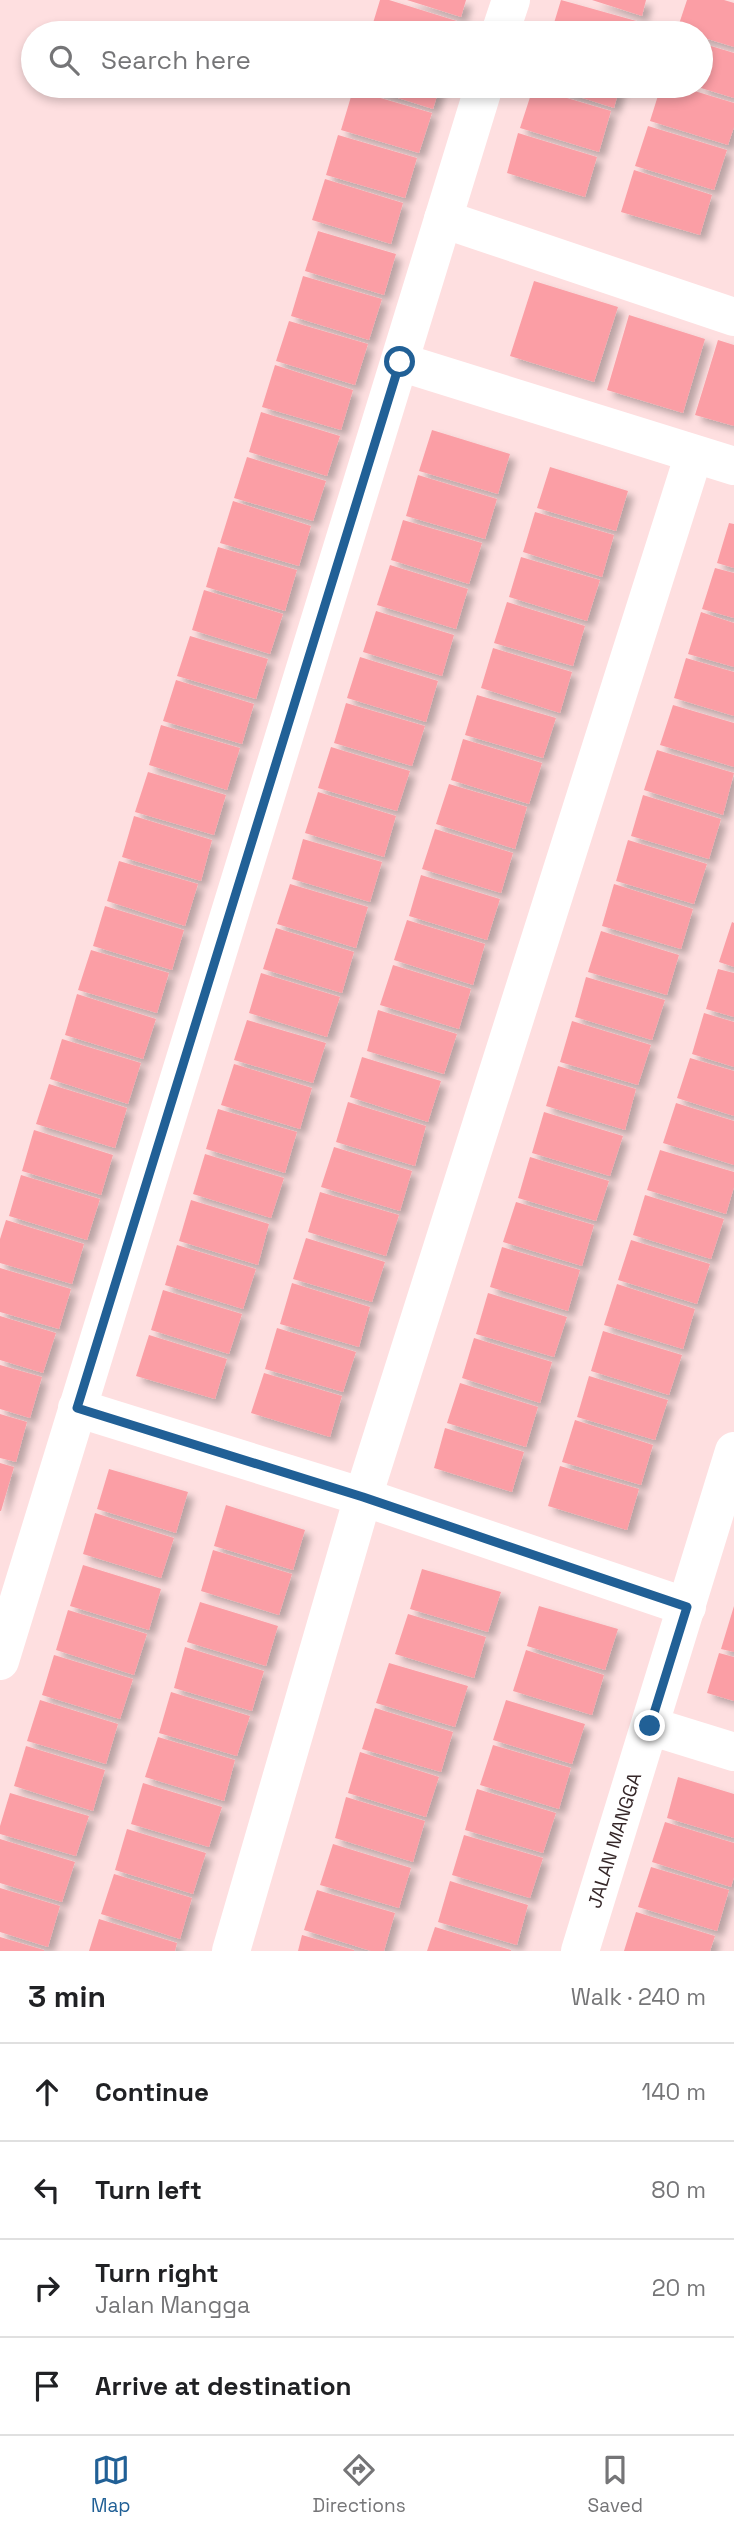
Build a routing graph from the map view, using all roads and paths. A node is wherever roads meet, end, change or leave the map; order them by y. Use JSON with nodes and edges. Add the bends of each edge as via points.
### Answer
{"nodes":[{"id":1,"x":511,"y":0,"type":"edge"},
{"id":2,"x":504,"y":21,"type":"edge"},
{"id":3,"x":480,"y":98,"type":"edge"},
{"id":4,"x":443,"y":219,"type":"junction"},
{"id":5,"x":734,"y":317,"type":"edge"},
{"id":6,"x":400,"y":362,"type":"junction"},
{"id":7,"x":694,"y":454,"type":"junction"},
{"id":8,"x":734,"y":466,"type":"edge"},
{"id":9,"x":77,"y":1408,"type":"junction"},
{"id":10,"x":734,"y":1451,"type":"edge"},
{"id":11,"x":363,"y":1497,"type":"junction"},
{"id":12,"x":687,"y":1607,"type":"junction"},
{"id":13,"x":0,"y":1661,"type":"edge"},
{"id":14,"x":650,"y":1726,"type":"junction"},
{"id":15,"x":734,"y":1752,"type":"edge"},
{"id":16,"x":230,"y":1951,"type":"edge"},
{"id":17,"x":580,"y":1951,"type":"edge"}],
"edges":[{"from":1,"to":2,"type":"street"},
{"from":3,"to":4,"type":"street"},
{"from":4,"to":5,"type":"street"},
{"from":4,"to":6,"type":"street"},
{"from":6,"to":7,"type":"street"},
{"from":6,"to":9,"type":"street"},
{"from":7,"to":8,"type":"street"},
{"from":7,"to":11,"type":"street"},
{"from":9,"to":11,"type":"street"},
{"from":9,"to":13,"type":"street"},
{"from":10,"to":12,"type":"street","name":"JALAN MANGGA"},
{"from":11,"to":12,"type":"street"},
{"from":11,"to":16,"type":"street"},
{"from":12,"to":14,"type":"street","name":"JALAN MANGGA"},
{"from":14,"to":15,"type":"street"},
{"from":14,"to":17,"type":"street","name":"JALAN MANGGA"}]}
